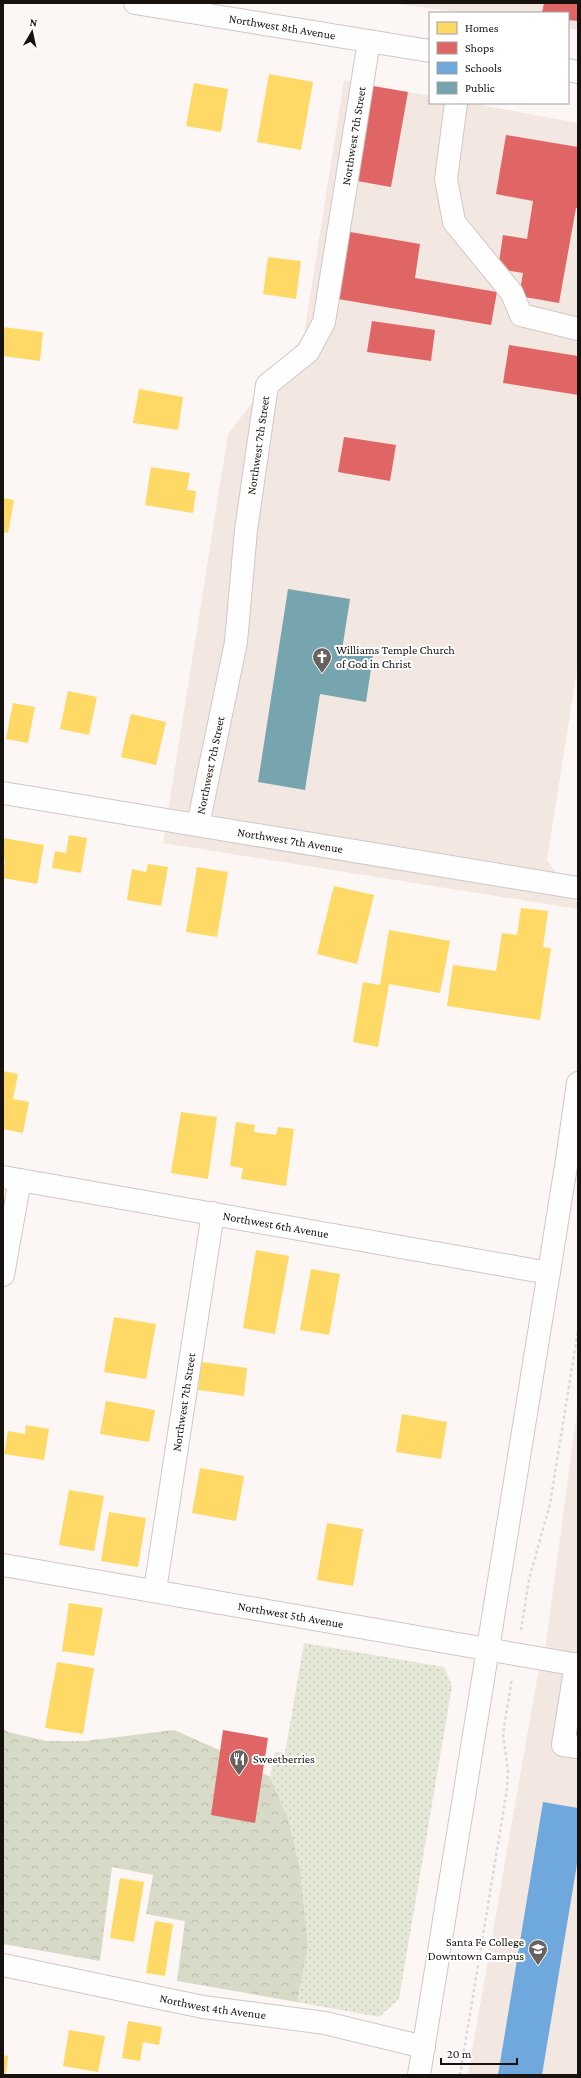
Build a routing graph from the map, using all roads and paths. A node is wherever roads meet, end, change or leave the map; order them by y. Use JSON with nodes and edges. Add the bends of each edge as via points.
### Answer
{"nodes":[{"id":1,"x":135,"y":3,"type":"edge"},
{"id":2,"x":191,"y":8,"type":"edge"},
{"id":3,"x":369,"y":41,"type":"junction"},
{"id":4,"x":429,"y":51,"type":"edge"},
{"id":5,"x":456,"y":104,"type":"edge"},
{"id":6,"x":578,"y":330,"type":"edge"},
{"id":7,"x":3,"y":793,"type":"edge"},
{"id":8,"x":198,"y":825,"type":"junction"},
{"id":9,"x":578,"y":888,"type":"edge"},
{"id":10,"x":578,"y":1083,"type":"edge"},
{"id":11,"x":12,"y":1179,"type":"edge"},
{"id":12,"x":213,"y":1213,"type":"junction"},
{"id":13,"x":549,"y":1273,"type":"junction"},
{"id":14,"x":3,"y":1276,"type":"edge"},
{"id":15,"x":578,"y":1330,"type":"edge"},
{"id":16,"x":3,"y":1565,"type":"edge"},
{"id":17,"x":155,"y":1590,"type":"junction"},
{"id":18,"x":521,"y":1630,"type":"dead end"},
{"id":19,"x":487,"y":1649,"type":"junction"},
{"id":20,"x":577,"y":1665,"type":"edge"},
{"id":21,"x":514,"y":1671,"type":"dead end"},
{"id":22,"x":578,"y":1747,"type":"edge"},
{"id":23,"x":3,"y":1965,"type":"edge"},
{"id":24,"x":424,"y":2047,"type":"junction"},
{"id":25,"x":419,"y":2075,"type":"edge"},
{"id":26,"x":460,"y":2075,"type":"edge"}],
"edges":[{"from":1,"to":2,"type":"street","name":"Northwest 8th Avenue"},
{"from":2,"to":3,"type":"street","name":"Northwest 8th Avenue"},
{"from":3,"to":4,"type":"street","name":"Northwest 8th Avenue"},
{"from":3,"to":8,"type":"street","name":"Northwest 7th Street","via":[[324,322],[308,352],[268,385],[246,530],[236,642]]},
{"from":5,"to":6,"type":"street","via":[[446,179],[454,222],[512,293],[521,315]]},
{"from":7,"to":8,"type":"street","name":"Northwest 7th Avenue"},
{"from":8,"to":9,"type":"street","name":"Northwest 7th Avenue"},
{"from":10,"to":13,"type":"street"},
{"from":11,"to":12,"type":"street","name":"Northwest 6th Avenue"},
{"from":11,"to":14,"type":"street"},
{"from":12,"to":13,"type":"street","name":"Northwest 6th Avenue"},
{"from":12,"to":17,"type":"street","name":"Northwest 7th Street"},
{"from":13,"to":19,"type":"street"},
{"from":15,"to":18,"type":"path","via":[[550,1504],[529,1579]]},
{"from":16,"to":17,"type":"street","name":"Northwest 5th Avenue"},
{"from":17,"to":19,"type":"street","name":"Northwest 5th Avenue"},
{"from":19,"to":20,"type":"street","name":"Northwest 5th Avenue"},
{"from":19,"to":24,"type":"street"},
{"from":20,"to":22,"type":"street","via":[[563,1745]]},
{"from":21,"to":26,"type":"path","via":[[503,1734],[508,1771],[507,1789]]},
{"from":23,"to":24,"type":"street","name":"Northwest 4th Avenue","via":[[203,2007],[325,2023]]},
{"from":24,"to":25,"type":"street"}]}
